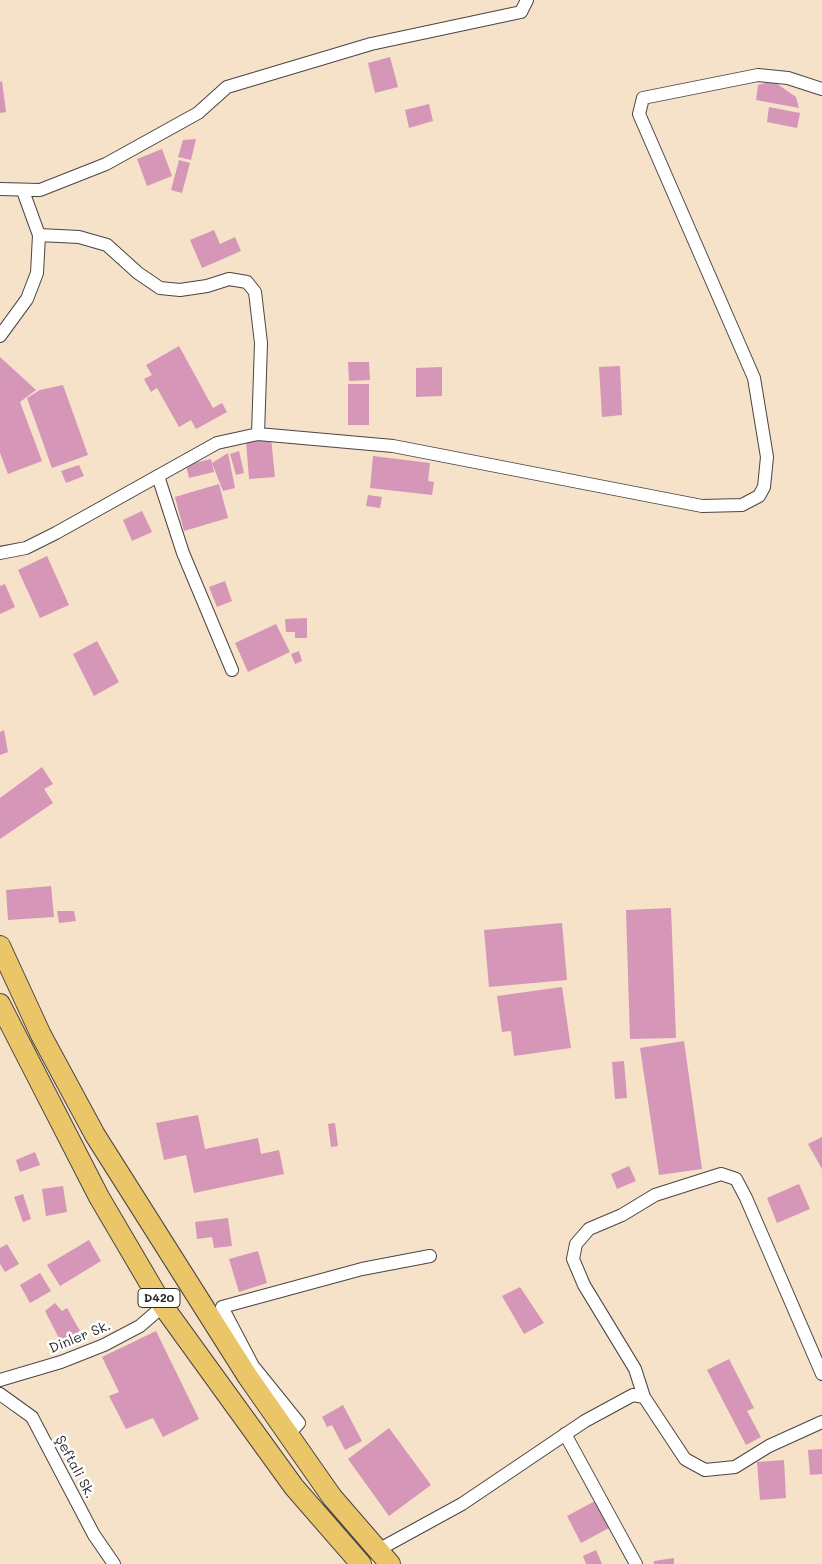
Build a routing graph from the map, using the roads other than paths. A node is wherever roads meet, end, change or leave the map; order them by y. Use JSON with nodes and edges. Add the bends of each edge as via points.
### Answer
{"nodes":[{"id":1,"x":527,"y":0,"type":"edge"},
{"id":2,"x":822,"y":88,"type":"edge"},
{"id":3,"x":0,"y":189,"type":"edge"},
{"id":4,"x":23,"y":191,"type":"junction"},
{"id":5,"x":39,"y":235,"type":"junction"},
{"id":6,"x":0,"y":336,"type":"edge"},
{"id":7,"x":258,"y":434,"type":"junction"},
{"id":8,"x":158,"y":476,"type":"junction"},
{"id":9,"x":0,"y":553,"type":"edge"},
{"id":10,"x":232,"y":670,"type":"dead end"},
{"id":11,"x":0,"y":946,"type":"edge"},
{"id":12,"x":0,"y":1004,"type":"edge"},
{"id":13,"x":430,"y":1256,"type":"dead end"},
{"id":14,"x":164,"y":1306,"type":"junction"},
{"id":15,"x":822,"y":1374,"type":"edge"},
{"id":16,"x":0,"y":1380,"type":"edge"},
{"id":17,"x":0,"y":1394,"type":"edge"},
{"id":18,"x":644,"y":1397,"type":"junction"},
{"id":19,"x":822,"y":1422,"type":"edge"},
{"id":20,"x":288,"y":1434,"type":"junction"},
{"id":21,"x":564,"y":1434,"type":"junction"},
{"id":22,"x":384,"y":1557,"type":"edge"},
{"id":23,"x":114,"y":1564,"type":"edge"},
{"id":24,"x":361,"y":1564,"type":"edge"},
{"id":25,"x":636,"y":1564,"type":"edge"}],
"edges":[{"from":1,"to":4,"type":"street","via":[[521,12],[371,44],[227,87],[198,113],[106,164],[40,190]]},
{"from":2,"to":7,"type":"street","via":[[788,78],[758,75],[643,98],[639,114],[754,378],[767,457],[764,487],[759,496],[742,505],[702,506],[394,446]]},
{"from":3,"to":4,"type":"street"},
{"from":4,"to":5,"type":"street"},
{"from":5,"to":6,"type":"street","via":[[37,273],[27,299]]},
{"from":5,"to":7,"type":"street","via":[[79,237],[107,245],[160,288],[180,290],[229,279],[247,282],[255,292],[261,343]]},
{"from":7,"to":8,"type":"street","via":[[217,443]]},
{"from":8,"to":9,"type":"street","via":[[26,548]]},
{"from":8,"to":10,"type":"street","via":[[183,553]]},
{"from":11,"to":20,"type":"highway","via":[[41,1035],[95,1135],[248,1377]]},
{"from":12,"to":14,"type":"highway","number":"D420","via":[[99,1197]]},
{"from":13,"to":20,"type":"street","via":[[362,1269],[222,1307],[253,1366],[299,1423]]},
{"from":14,"to":16,"type":"street","name":"Dinler Sk.","via":[[140,1326],[104,1345]]},
{"from":14,"to":24,"type":"highway","number":"D420","via":[[294,1488]]},
{"from":15,"to":18,"type":"street","via":[[746,1198],[736,1179],[720,1174],[656,1195],[589,1229],[576,1244],[573,1259],[584,1285],[635,1369]]},
{"from":17,"to":23,"type":"street","name":"Şeftali Sk.","via":[[32,1416],[94,1535]]},
{"from":18,"to":19,"type":"street","via":[[685,1459],[705,1470],[735,1467],[769,1446]]},
{"from":18,"to":21,"type":"street","via":[[633,1394]]},
{"from":20,"to":22,"type":"highway","via":[[332,1497]]},
{"from":21,"to":22,"type":"street"},
{"from":21,"to":25,"type":"street"}]}
